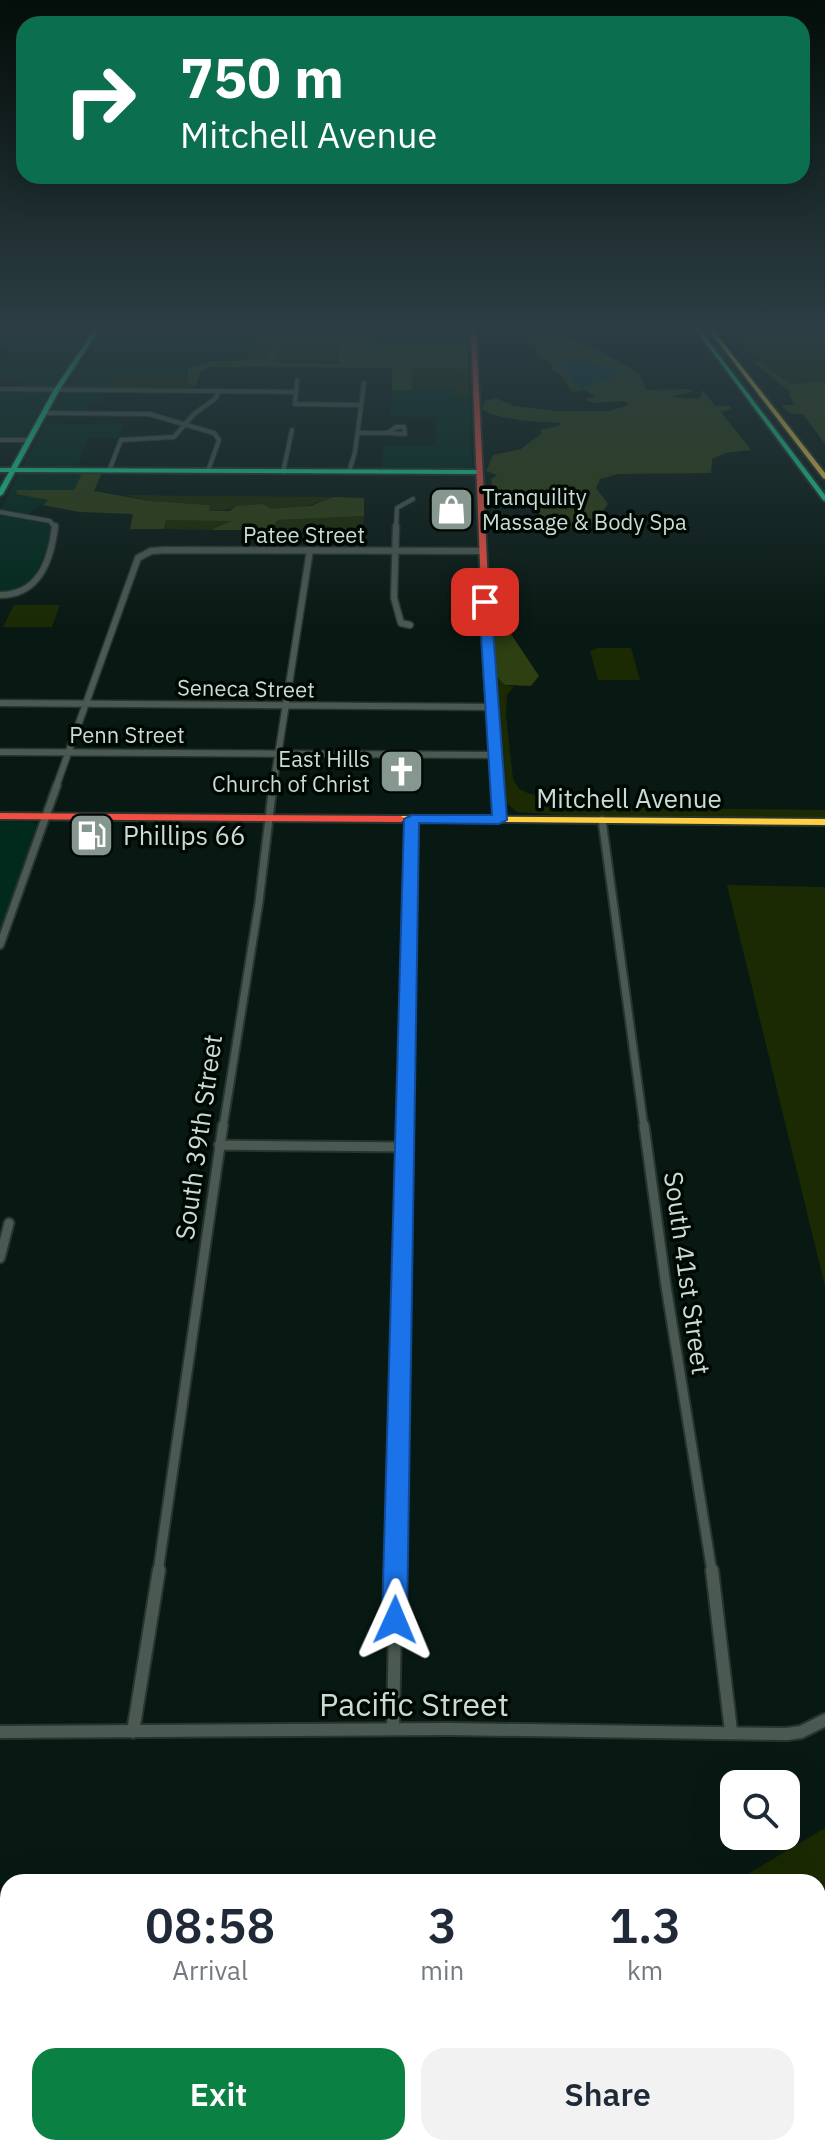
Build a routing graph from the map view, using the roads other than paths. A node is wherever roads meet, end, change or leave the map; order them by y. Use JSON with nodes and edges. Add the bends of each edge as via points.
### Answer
{"nodes":[{"id":1,"x":292,"y":430,"type":"dead end"},
{"id":2,"x":34,"y":431,"type":"edge"},
{"id":3,"x":180,"y":431,"type":"edge"},
{"id":4,"x":199,"y":431,"type":"edge"},
{"id":5,"x":477,"y":431,"type":"edge"},
{"id":6,"x":774,"y":431,"type":"edge"},
{"id":7,"x":789,"y":431,"type":"edge"},
{"id":8,"x":358,"y":433,"type":"joint"},
{"id":9,"x":388,"y":433,"type":"dead end"},
{"id":10,"x":0,"y":440,"type":"edge"},
{"id":11,"x":29,"y":440,"type":"junction"},
{"id":12,"x":21,"y":455,"type":"junction"},
{"id":13,"x":13,"y":470,"type":"junction"},
{"id":14,"x":109,"y":471,"type":"junction"},
{"id":15,"x":208,"y":471,"type":"junction"},
{"id":16,"x":283,"y":472,"type":"junction"},
{"id":17,"x":349,"y":472,"type":"junction"},
{"id":18,"x":478,"y":472,"type":"junction"},
{"id":19,"x":1,"y":477,"type":"edge"},
{"id":20,"x":825,"y":477,"type":"edge"},
{"id":21,"x":413,"y":499,"type":"dead end"},
{"id":22,"x":825,"y":499,"type":"edge"},
{"id":23,"x":0,"y":512,"type":"edge"},
{"id":24,"x":310,"y":550,"type":"junction"},
{"id":25,"x":396,"y":551,"type":"junction"},
{"id":26,"x":483,"y":551,"type":"junction"},
{"id":27,"x":0,"y":595,"type":"edge"},
{"id":28,"x":410,"y":625,"type":"dead end"},
{"id":29,"x":0,"y":703,"type":"edge"},
{"id":30,"x":85,"y":704,"type":"junction"},
{"id":31,"x":286,"y":706,"type":"junction"},
{"id":32,"x":491,"y":707,"type":"junction"},
{"id":33,"x":0,"y":752,"type":"edge"},
{"id":34,"x":68,"y":752,"type":"junction"},
{"id":35,"x":278,"y":753,"type":"junction"},
{"id":36,"x":495,"y":755,"type":"junction"},
{"id":37,"x":498,"y":803,"type":"junction"},
{"id":38,"x":0,"y":816,"type":"edge"},
{"id":39,"x":45,"y":817,"type":"junction"},
{"id":40,"x":269,"y":818,"type":"junction"},
{"id":41,"x":412,"y":819,"type":"junction"},
{"id":42,"x":499,"y":820,"type":"junction"},
{"id":43,"x":534,"y":820,"type":"junction"},
{"id":44,"x":602,"y":820,"type":"junction"},
{"id":45,"x":825,"y":822,"type":"edge"},
{"id":46,"x":0,"y":945,"type":"edge"},
{"id":47,"x":219,"y":1145,"type":"junction"},
{"id":48,"x":404,"y":1147,"type":"junction"},
{"id":49,"x":9,"y":1223,"type":"dead end"},
{"id":50,"x":0,"y":1258,"type":"edge"},
{"id":51,"x":825,"y":1720,"type":"edge"},
{"id":52,"x":393,"y":1729,"type":"junction"},
{"id":53,"x":731,"y":1731,"type":"junction"},
{"id":54,"x":0,"y":1732,"type":"edge"},
{"id":55,"x":133,"y":1732,"type":"junction"}],
"edges":[{"from":1,"to":16,"type":"street"},
{"from":2,"to":11,"type":"main road"},
{"from":3,"to":14,"type":"street","via":[[174,437],[121,440]]},
{"from":4,"to":15,"type":"street","via":[[219,437]]},
{"from":5,"to":18,"type":"main road"},
{"from":6,"to":22,"type":"main road"},
{"from":7,"to":20,"type":"main road"},
{"from":8,"to":9,"type":"street"},
{"from":8,"to":17,"type":"street"},
{"from":10,"to":11,"type":"street"},
{"from":11,"to":12,"type":"main road"},
{"from":12,"to":13,"type":"main road"},
{"from":12,"to":19,"type":"main road"},
{"from":13,"to":14,"type":"main road"},
{"from":13,"to":19,"type":"main road"},
{"from":14,"to":15,"type":"main road"},
{"from":15,"to":16,"type":"main road"},
{"from":16,"to":17,"type":"main road"},
{"from":17,"to":18,"type":"main road"},
{"from":18,"to":26,"type":"main road"},
{"from":21,"to":25,"type":"street","via":[[397,508]]},
{"from":23,"to":27,"type":"street","via":[[55,526],[55,539],[35,583],[23,592]]},
{"from":24,"to":25,"type":"street","name":"Patee Street"},
{"from":24,"to":30,"type":"street","name":"Patee Street","via":[[157,551],[138,558]]},
{"from":24,"to":31,"type":"street","name":"South 39th Street"},
{"from":25,"to":26,"type":"street","name":"Patee Street"},
{"from":25,"to":28,"type":"street","via":[[394,598],[401,623]]},
{"from":26,"to":32,"type":"main road"},
{"from":29,"to":30,"type":"street","name":"Seneca Street"},
{"from":30,"to":31,"type":"street","name":"Seneca Street"},
{"from":30,"to":34,"type":"street"},
{"from":31,"to":32,"type":"street","name":"Seneca Street"},
{"from":31,"to":35,"type":"street","name":"South 39th Street"},
{"from":32,"to":36,"type":"main road"},
{"from":33,"to":34,"type":"street","name":"Penn Street"},
{"from":34,"to":35,"type":"street","name":"Penn Street"},
{"from":34,"to":39,"type":"street"},
{"from":35,"to":36,"type":"street","name":"Penn Street"},
{"from":35,"to":40,"type":"street","name":"South 39th Street"},
{"from":36,"to":37,"type":"main road"},
{"from":37,"to":42,"type":"main road"},
{"from":37,"to":43,"type":"main road"},
{"from":38,"to":39,"type":"main road","name":"Mitchell Avenue"},
{"from":39,"to":40,"type":"main road","name":"Mitchell Avenue"},
{"from":39,"to":46,"type":"street"},
{"from":40,"to":41,"type":"main road","name":"Mitchell Avenue"},
{"from":40,"to":47,"type":"street","name":"South 39th Street"},
{"from":41,"to":42,"type":"main road","name":"Mitchell Avenue"},
{"from":41,"to":48,"type":"street"},
{"from":42,"to":43,"type":"main road","name":"Mitchell Avenue"},
{"from":43,"to":44,"type":"main road","name":"Mitchell Avenue"},
{"from":44,"to":45,"type":"main road","name":"Mitchell Avenue"},
{"from":44,"to":53,"type":"street","name":"South 41st Street","via":[[666,1286],[721,1627]]},
{"from":47,"to":48,"type":"street"},
{"from":47,"to":55,"type":"street","name":"South 39th Street"},
{"from":48,"to":52,"type":"street"},
{"from":49,"to":50,"type":"street"},
{"from":51,"to":53,"type":"street","name":"Pacific Street","via":[[787,1734]]},
{"from":52,"to":53,"type":"street","name":"Pacific Street"},
{"from":52,"to":55,"type":"street","name":"Pacific Street"},
{"from":54,"to":55,"type":"street","name":"Pacific Street"}]}
